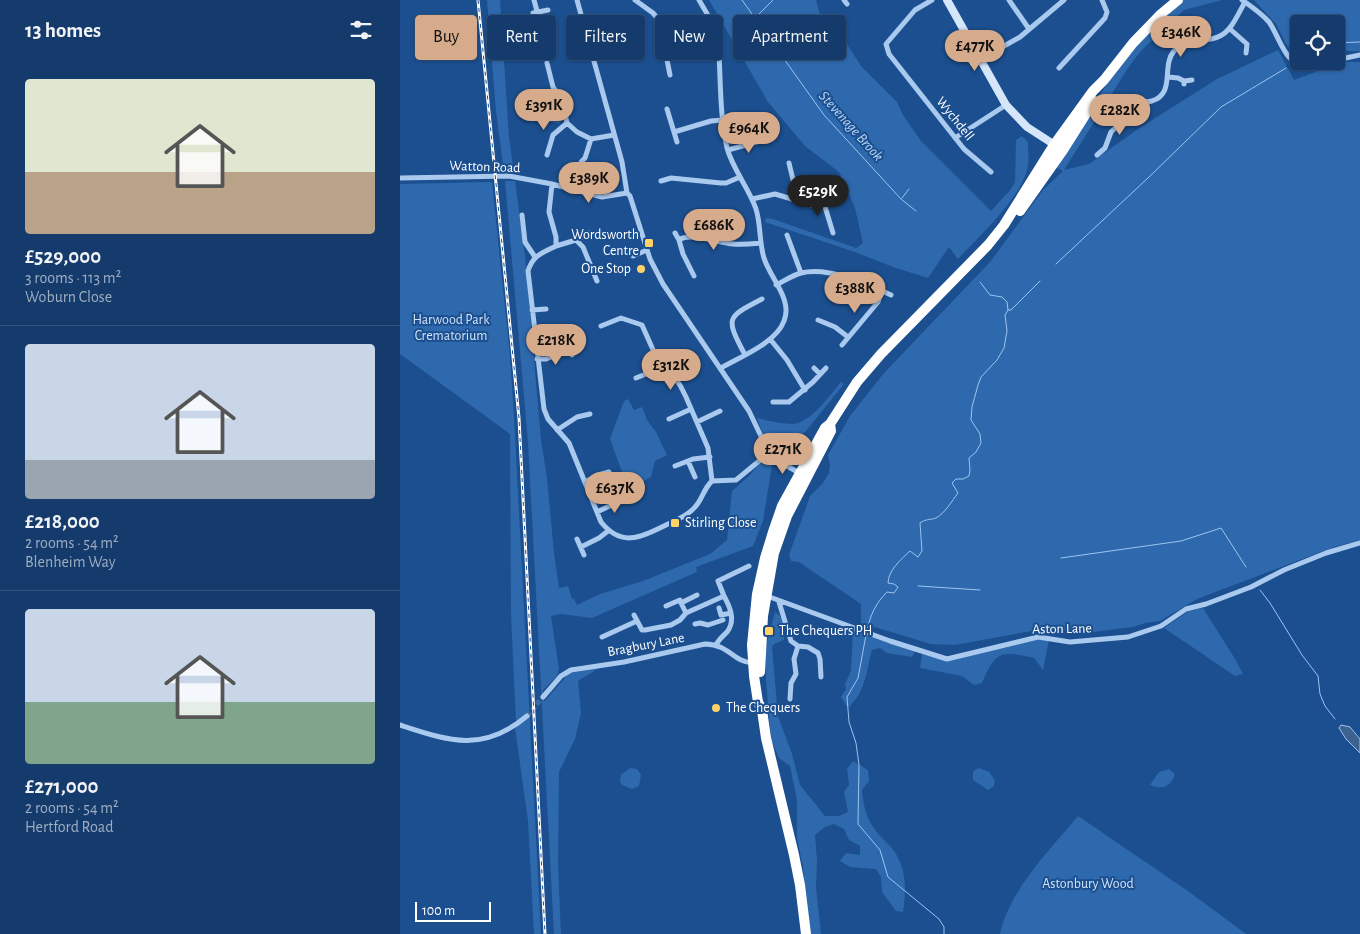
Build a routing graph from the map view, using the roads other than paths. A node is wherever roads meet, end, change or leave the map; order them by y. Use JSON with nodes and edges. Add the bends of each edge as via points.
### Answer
{"nodes":[{"id":1,"x":534,"y":0,"type":"edge"},
{"id":2,"x":577,"y":0,"type":"edge"},
{"id":3,"x":635,"y":0,"type":"edge"},
{"id":4,"x":699,"y":0,"type":"edge"},
{"id":5,"x":932,"y":0,"type":"edge"},
{"id":6,"x":947,"y":0,"type":"edge"},
{"id":7,"x":1009,"y":0,"type":"edge"},
{"id":8,"x":1064,"y":0,"type":"edge"},
{"id":9,"x":1102,"y":0,"type":"edge"},
{"id":10,"x":1178,"y":0,"type":"edge"},
{"id":11,"x":1244,"y":1,"type":"edge"},
{"id":12,"x":548,"y":10,"type":"dead end"},
{"id":13,"x":1029,"y":29,"type":"junction"},
{"id":14,"x":1230,"y":29,"type":"junction"},
{"id":15,"x":1246,"y":53,"type":"dead end"},
{"id":16,"x":1360,"y":55,"type":"edge"},
{"id":17,"x":1290,"y":58,"type":"edge"},
{"id":18,"x":1345,"y":58,"type":"edge"},
{"id":19,"x":981,"y":59,"type":"junction"},
{"id":20,"x":547,"y":62,"type":"dead end"},
{"id":21,"x":1059,"y":68,"type":"dead end"},
{"id":22,"x":670,"y":75,"type":"dead end"},
{"id":23,"x":1168,"y":77,"type":"junction"},
{"id":24,"x":1192,"y":80,"type":"dead end"},
{"id":25,"x":1129,"y":98,"type":"dead end"},
{"id":26,"x":1136,"y":101,"type":"junction"},
{"id":27,"x":1006,"y":105,"type":"junction"},
{"id":28,"x":667,"y":109,"type":"dead end"},
{"id":29,"x":723,"y":120,"type":"junction"},
{"id":30,"x":567,"y":123,"type":"junction"},
{"id":31,"x":674,"y":132,"type":"junction"},
{"id":32,"x":614,"y":135,"type":"junction"},
{"id":33,"x":591,"y":138,"type":"junction"},
{"id":34,"x":955,"y":138,"type":"junction"},
{"id":35,"x":764,"y":140,"type":"dead end"},
{"id":36,"x":677,"y":142,"type":"dead end"},
{"id":37,"x":1059,"y":147,"type":"junction"},
{"id":38,"x":728,"y":150,"type":"junction"},
{"id":39,"x":547,"y":155,"type":"dead end"},
{"id":40,"x":1097,"y":156,"type":"dead end"},
{"id":41,"x":978,"y":161,"type":"junction"},
{"id":42,"x":789,"y":163,"type":"dead end"},
{"id":43,"x":974,"y":167,"type":"dead end"},
{"id":44,"x":990,"y":172,"type":"dead end"},
{"id":45,"x":584,"y":174,"type":"dead end"},
{"id":46,"x":740,"y":177,"type":"junction"},
{"id":47,"x":400,"y":178,"type":"edge"},
{"id":48,"x":661,"y":181,"type":"dead end"},
{"id":49,"x":552,"y":184,"type":"junction"},
{"id":50,"x":627,"y":193,"type":"junction"},
{"id":51,"x":822,"y":197,"type":"dead end"},
{"id":52,"x":791,"y":198,"type":"junction"},
{"id":53,"x":752,"y":199,"type":"junction"},
{"id":54,"x":825,"y":206,"type":"junction"},
{"id":55,"x":522,"y":215,"type":"dead end"},
{"id":56,"x":589,"y":233,"type":"dead end"},
{"id":57,"x":675,"y":233,"type":"dead end"},
{"id":58,"x":833,"y":233,"type":"dead end"},
{"id":59,"x":787,"y":235,"type":"dead end"},
{"id":60,"x":576,"y":240,"type":"junction"},
{"id":61,"x":679,"y":240,"type":"junction"},
{"id":62,"x":761,"y":243,"type":"junction"},
{"id":63,"x":797,"y":245,"type":"dead end"},
{"id":64,"x":556,"y":246,"type":"junction"},
{"id":65,"x":790,"y":247,"type":"junction"},
{"id":66,"x":647,"y":250,"type":"junction"},
{"id":67,"x":633,"y":256,"type":"dead end"},
{"id":68,"x":535,"y":257,"type":"junction"},
{"id":69,"x":696,"y":265,"type":"dead end"},
{"id":70,"x":690,"y":268,"type":"junction"},
{"id":71,"x":801,"y":273,"type":"junction"},
{"id":72,"x":694,"y":276,"type":"dead end"},
{"id":73,"x":597,"y":281,"type":"dead end"},
{"id":74,"x":776,"y":285,"type":"junction"},
{"id":75,"x":882,"y":291,"type":"junction"},
{"id":76,"x":891,"y":295,"type":"dead end"},
{"id":77,"x":762,"y":299,"type":"dead end"},
{"id":78,"x":546,"y":309,"type":"dead end"},
{"id":79,"x":532,"y":310,"type":"junction"},
{"id":80,"x":818,"y":320,"type":"dead end"},
{"id":81,"x":601,"y":326,"type":"dead end"},
{"id":82,"x":848,"y":337,"type":"junction"},
{"id":83,"x":770,"y":339,"type":"junction"},
{"id":84,"x":566,"y":341,"type":"dead end"},
{"id":85,"x":842,"y":345,"type":"dead end"},
{"id":86,"x":570,"y":349,"type":"junction"},
{"id":87,"x":572,"y":355,"type":"dead end"},
{"id":88,"x":745,"y":355,"type":"junction"},
{"id":89,"x":537,"y":359,"type":"junction"},
{"id":90,"x":662,"y":364,"type":"junction"},
{"id":91,"x":721,"y":368,"type":"junction"},
{"id":92,"x":814,"y":368,"type":"dead end"},
{"id":93,"x":826,"y":368,"type":"dead end"},
{"id":94,"x":820,"y":374,"type":"junction"},
{"id":95,"x":636,"y":378,"type":"dead end"},
{"id":96,"x":804,"y":390,"type":"junction"},
{"id":97,"x":773,"y":402,"type":"dead end"},
{"id":98,"x":692,"y":409,"type":"junction"},
{"id":99,"x":720,"y":411,"type":"dead end"},
{"id":100,"x":590,"y":414,"type":"dead end"},
{"id":101,"x":678,"y":416,"type":"junction"},
{"id":102,"x":670,"y":419,"type":"dead end"},
{"id":103,"x":680,"y":422,"type":"dead end"},
{"id":104,"x":697,"y":422,"type":"junction"},
{"id":105,"x":557,"y":430,"type":"junction"},
{"id":106,"x":768,"y":453,"type":"junction"},
{"id":107,"x":710,"y":457,"type":"junction"},
{"id":108,"x":688,"y":461,"type":"junction"},
{"id":109,"x":675,"y":466,"type":"dead end"},
{"id":110,"x":609,"y":472,"type":"dead end"},
{"id":111,"x":803,"y":475,"type":"junction"},
{"id":112,"x":695,"y":477,"type":"dead end"},
{"id":113,"x":712,"y":481,"type":"junction"},
{"id":114,"x":585,"y":482,"type":"junction"},
{"id":115,"x":624,"y":499,"type":"dead end"},
{"id":116,"x":597,"y":512,"type":"junction"},
{"id":117,"x":608,"y":531,"type":"junction"},
{"id":118,"x":577,"y":539,"type":"dead end"},
{"id":119,"x":1360,"y":542,"type":"edge"},
{"id":120,"x":581,"y":547,"type":"junction"},
{"id":121,"x":584,"y":555,"type":"dead end"},
{"id":122,"x":750,"y":566,"type":"dead end"},
{"id":123,"x":762,"y":595,"type":"junction"},
{"id":124,"x":697,"y":596,"type":"dead end"},
{"id":125,"x":724,"y":596,"type":"junction"},
{"id":126,"x":681,"y":602,"type":"junction"},
{"id":127,"x":778,"y":602,"type":"junction"},
{"id":128,"x":666,"y":606,"type":"dead end"},
{"id":129,"x":719,"y":608,"type":"dead end"},
{"id":130,"x":686,"y":613,"type":"junction"},
{"id":131,"x":731,"y":613,"type":"junction"},
{"id":132,"x":723,"y":620,"type":"junction"},
{"id":133,"x":695,"y":624,"type":"dead end"},
{"id":134,"x":602,"y":637,"type":"dead end"},
{"id":135,"x":716,"y":645,"type":"junction"},
{"id":136,"x":798,"y":646,"type":"junction"},
{"id":137,"x":756,"y":664,"type":"junction"},
{"id":138,"x":821,"y":677,"type":"dead end"},
{"id":139,"x":544,"y":697,"type":"tunnel mouth"},
{"id":140,"x":790,"y":699,"type":"dead end"},
{"id":141,"x":527,"y":716,"type":"tunnel mouth"},
{"id":142,"x":400,"y":725,"type":"edge"},
{"id":143,"x":806,"y":934,"type":"edge"}],
"edges":[{"from":1,"to":12,"type":"street","via":[[535,12]]},
{"from":2,"to":32,"type":"street"},
{"from":3,"to":22,"type":"street","via":[[657,16],[671,67]]},
{"from":4,"to":29,"type":"street","via":[[718,38]]},
{"from":5,"to":34,"type":"street","name":"Wychdell","via":[[915,10],[886,44],[888,54]]},
{"from":6,"to":19,"type":"street"},
{"from":7,"to":13,"type":"street"},
{"from":8,"to":13,"type":"street"},
{"from":9,"to":21,"type":"street","via":[[1107,12],[1105,18]]},
{"from":10,"to":37,"type":"highway","via":[[1132,43]]},
{"from":11,"to":14,"type":"street"},
{"from":11,"to":17,"type":"street","via":[[1264,17]]},
{"from":13,"to":19,"type":"street"},
{"from":14,"to":15,"type":"street","via":[[1247,44]]},
{"from":14,"to":23,"type":"street","via":[[1219,37],[1192,40],[1177,47],[1168,60]]},
{"from":16,"to":18,"type":"street"},
{"from":19,"to":27,"type":"street"},
{"from":20,"to":30,"type":"street"},
{"from":23,"to":24,"type":"street","via":[[1178,78],[1184,83]]},
{"from":23,"to":26,"type":"street","via":[[1166,88],[1159,97],[1148,102]]},
{"from":25,"to":26,"type":"street"},
{"from":26,"to":40,"type":"street","via":[[1127,117],[1113,129],[1105,148]]},
{"from":27,"to":34,"type":"street"},
{"from":27,"to":37,"type":"street","via":[[1027,127]]},
{"from":28,"to":31,"type":"street"},
{"from":29,"to":31,"type":"street"},
{"from":29,"to":38,"type":"street"},
{"from":30,"to":33,"type":"street"},
{"from":30,"to":39,"type":"street","via":[[553,135]]},
{"from":31,"to":36,"type":"street"},
{"from":32,"to":33,"type":"street"},
{"from":32,"to":50,"type":"street"},
{"from":33,"to":45,"type":"street","via":[[581,162]]},
{"from":34,"to":41,"type":"street","name":"Wychdell"},
{"from":35,"to":38,"type":"street"},
{"from":37,"to":111,"type":"highway","via":[[1022,209],[857,382]]},
{"from":38,"to":46,"type":"street"},
{"from":41,"to":43,"type":"street"},
{"from":41,"to":44,"type":"street","name":"Wychdell"},
{"from":42,"to":52,"type":"street","via":[[794,184]]},
{"from":46,"to":48,"type":"street","via":[[726,183],[671,178]]},
{"from":46,"to":53,"type":"street"},
{"from":47,"to":49,"type":"street","name":"Watton Road","via":[[509,176]]},
{"from":49,"to":50,"type":"street","name":"Watton Road","via":[[602,197]]},
{"from":49,"to":64,"type":"street","via":[[549,212]]},
{"from":50,"to":66,"type":"street"},
{"from":51,"to":54,"type":"street"},
{"from":52,"to":53,"type":"street","via":[[772,194]]},
{"from":52,"to":54,"type":"street"},
{"from":53,"to":62,"type":"street"},
{"from":54,"to":58,"type":"street"},
{"from":55,"to":68,"type":"street","via":[[525,242]]},
{"from":56,"to":60,"type":"street"},
{"from":57,"to":61,"type":"street"},
{"from":59,"to":65,"type":"street"},
{"from":60,"to":64,"type":"street"},
{"from":60,"to":73,"type":"street","via":[[583,248]]},
{"from":61,"to":62,"type":"street","via":[[693,237],[732,244]]},
{"from":61,"to":70,"type":"street"},
{"from":62,"to":74,"type":"street","via":[[764,259]]},
{"from":63,"to":65,"type":"street"},
{"from":64,"to":68,"type":"street"},
{"from":65,"to":71,"type":"street"},
{"from":66,"to":67,"type":"street"},
{"from":66,"to":91,"type":"street","via":[[663,284]]},
{"from":68,"to":79,"type":"street","via":[[528,272]]},
{"from":69,"to":70,"type":"street"},
{"from":70,"to":72,"type":"street"},
{"from":71,"to":74,"type":"street"},
{"from":71,"to":75,"type":"street","via":[[834,273]]},
{"from":74,"to":83,"type":"street","via":[[785,302],[786,314],[782,325]]},
{"from":75,"to":76,"type":"street"},
{"from":75,"to":82,"type":"street","via":[[878,302]]},
{"from":77,"to":88,"type":"street","via":[[735,314],[732,322],[732,329]]},
{"from":78,"to":79,"type":"street"},
{"from":79,"to":89,"type":"street"},
{"from":80,"to":82,"type":"street"},
{"from":81,"to":90,"type":"street","via":[[621,318],[642,325]]},
{"from":82,"to":85,"type":"street"},
{"from":83,"to":88,"type":"street"},
{"from":83,"to":96,"type":"street"},
{"from":84,"to":86,"type":"street"},
{"from":86,"to":87,"type":"street"},
{"from":86,"to":89,"type":"street","via":[[546,359]]},
{"from":88,"to":91,"type":"street"},
{"from":89,"to":105,"type":"street","via":[[544,409]]},
{"from":90,"to":95,"type":"street"},
{"from":90,"to":98,"type":"street","via":[[680,385]]},
{"from":91,"to":106,"type":"street","via":[[749,411]]},
{"from":92,"to":94,"type":"street"},
{"from":93,"to":94,"type":"street"},
{"from":94,"to":96,"type":"street"},
{"from":96,"to":97,"type":"street","via":[[790,405]]},
{"from":98,"to":101,"type":"street"},
{"from":98,"to":104,"type":"street"},
{"from":99,"to":104,"type":"street","via":[[710,413]]},
{"from":100,"to":105,"type":"street","via":[[577,417]]},
{"from":101,"to":102,"type":"street"},
{"from":101,"to":103,"type":"street"},
{"from":104,"to":107,"type":"street"},
{"from":105,"to":114,"type":"street","via":[[569,443]]},
{"from":106,"to":111,"type":"street"},
{"from":106,"to":113,"type":"street","via":[[736,480]]},
{"from":107,"to":108,"type":"street"},
{"from":107,"to":113,"type":"street"},
{"from":108,"to":109,"type":"street"},
{"from":108,"to":112,"type":"street"},
{"from":110,"to":114,"type":"street","via":[[597,473]]},
{"from":111,"to":123,"type":"highway","via":[[782,506],[772,532],[765,558]]},
{"from":113,"to":117,"type":"street","via":[[695,507],[667,525],[638,538],[617,536]]},
{"from":114,"to":116,"type":"street"},
{"from":115,"to":116,"type":"street"},
{"from":116,"to":117,"type":"street"},
{"from":117,"to":120,"type":"street"},
{"from":118,"to":120,"type":"street"},
{"from":119,"to":127,"type":"street","name":"Aston Lane","via":[[1284,570],[1252,587],[1186,609],[1161,626],[1128,637],[1070,642],[1038,637],[947,659]]},
{"from":120,"to":121,"type":"street"},
{"from":122,"to":125,"type":"street","via":[[718,581]]},
{"from":123,"to":127,"type":"street","name":"Aston Lane"},
{"from":123,"to":137,"type":"highway","via":[[752,645]]},
{"from":124,"to":126,"type":"street"},
{"from":125,"to":130,"type":"street"},
{"from":125,"to":131,"type":"street"},
{"from":126,"to":128,"type":"street"},
{"from":126,"to":130,"type":"street"},
{"from":127,"to":136,"type":"street","via":[[791,641]]},
{"from":129,"to":132,"type":"street"},
{"from":130,"to":134,"type":"street","via":[[674,624],[648,630],[642,630],[636,618]]},
{"from":131,"to":132,"type":"street"},
{"from":131,"to":135,"type":"street","via":[[730,627]]},
{"from":132,"to":133,"type":"street","via":[[708,625]]},
{"from":135,"to":137,"type":"street","via":[[743,662]]},
{"from":135,"to":139,"type":"street","name":"Bragbury Lane","via":[[704,644],[571,670],[558,678]]},
{"from":136,"to":138,"type":"street","via":[[818,652]]},
{"from":136,"to":140,"type":"street","via":[[794,659],[796,674],[788,682]]},
{"from":137,"to":143,"type":"highway","via":[[756,692],[800,885]]},
{"from":141,"to":142,"type":"street","via":[[501,734],[472,741],[431,735]]}]}
